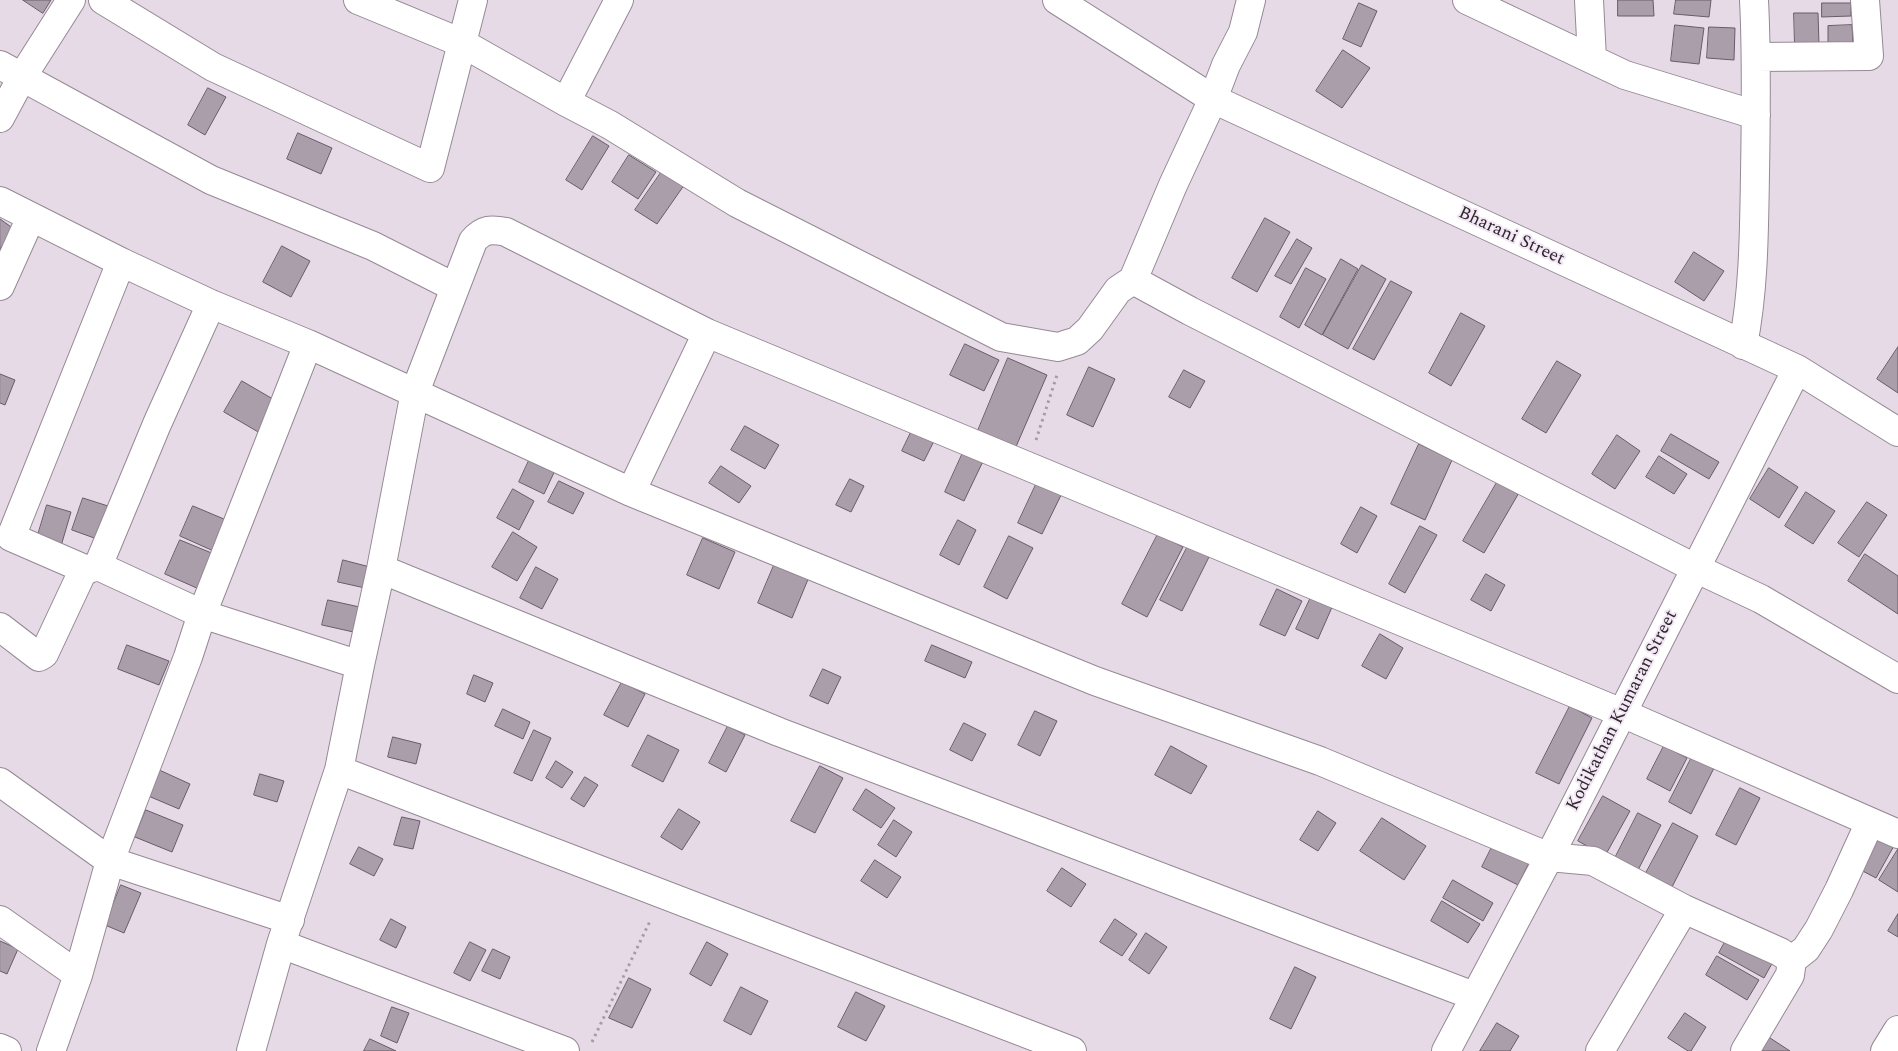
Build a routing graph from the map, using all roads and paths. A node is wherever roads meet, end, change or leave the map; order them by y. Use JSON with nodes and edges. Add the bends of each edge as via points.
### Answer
{"nodes":[{"id":1,"x":71,"y":0,"type":"edge"},
{"id":2,"x":103,"y":0,"type":"edge"},
{"id":3,"x":358,"y":0,"type":"edge"},
{"id":4,"x":473,"y":0,"type":"edge"},
{"id":5,"x":620,"y":0,"type":"edge"},
{"id":6,"x":1058,"y":0,"type":"edge"},
{"id":7,"x":1251,"y":0,"type":"edge"},
{"id":8,"x":1467,"y":0,"type":"edge"},
{"id":9,"x":1589,"y":0,"type":"edge"},
{"id":10,"x":1754,"y":0,"type":"edge"},
{"id":11,"x":1865,"y":0,"type":"edge"},
{"id":12,"x":462,"y":43,"type":"junction"},
{"id":13,"x":1757,"y":57,"type":"junction"},
{"id":14,"x":1592,"y":59,"type":"junction"},
{"id":15,"x":11,"y":71,"type":"edge"},
{"id":16,"x":1213,"y":99,"type":"junction"},
{"id":17,"x":566,"y":102,"type":"junction"},
{"id":18,"x":1756,"y":115,"type":"junction"},
{"id":19,"x":0,"y":118,"type":"edge"},
{"id":20,"x":0,"y":201,"type":"edge"},
{"id":21,"x":31,"y":217,"type":"junction"},
{"id":22,"x":121,"y":262,"type":"junction"},
{"id":23,"x":1133,"y":280,"type":"junction"},
{"id":24,"x":0,"y":286,"type":"edge"},
{"id":25,"x":454,"y":287,"type":"junction"},
{"id":26,"x":211,"y":304,"type":"junction"},
{"id":27,"x":707,"y":333,"type":"junction"},
{"id":28,"x":308,"y":344,"type":"junction"},
{"id":29,"x":1743,"y":345,"type":"junction"},
{"id":30,"x":1058,"y":347,"type":"junction"},
{"id":31,"x":1797,"y":369,"type":"junction"},
{"id":32,"x":415,"y":392,"type":"junction"},
{"id":33,"x":1898,"y":432,"type":"edge"},
{"id":34,"x":1026,"y":465,"type":"junction"},
{"id":35,"x":631,"y":492,"type":"junction"},
{"id":36,"x":92,"y":568,"type":"junction"},
{"id":37,"x":1695,"y":568,"type":"junction"},
{"id":38,"x":382,"y":569,"type":"junction"},
{"id":39,"x":202,"y":614,"type":"junction"},
{"id":40,"x":0,"y":627,"type":"edge"},
{"id":41,"x":360,"y":664,"type":"junction"},
{"id":42,"x":1898,"y":678,"type":"edge"},
{"id":43,"x":1622,"y":713,"type":"junction"},
{"id":44,"x":339,"y":770,"type":"junction"},
{"id":45,"x":0,"y":782,"type":"edge"},
{"id":46,"x":1870,"y":822,"type":"junction"},
{"id":47,"x":1898,"y":834,"type":"edge"},
{"id":48,"x":1549,"y":857,"type":"junction"},
{"id":49,"x":110,"y":861,"type":"junction"},
{"id":50,"x":663,"y":894,"type":"junction"},
{"id":51,"x":1684,"y":910,"type":"junction"},
{"id":52,"x":0,"y":920,"type":"edge"},
{"id":53,"x":285,"y":932,"type":"junction"},
{"id":54,"x":1792,"y":960,"type":"junction"},
{"id":55,"x":78,"y":975,"type":"junction"},
{"id":56,"x":1474,"y":996,"type":"junction"},
{"id":57,"x":1898,"y":1030,"type":"edge"},
{"id":58,"x":591,"y":1042,"type":"dead end"},
{"id":59,"x":0,"y":1048,"type":"edge"},
{"id":60,"x":7,"y":1051,"type":"edge"},
{"id":61,"x":52,"y":1051,"type":"edge"},
{"id":62,"x":251,"y":1051,"type":"edge"},
{"id":63,"x":565,"y":1051,"type":"edge"},
{"id":64,"x":1072,"y":1051,"type":"edge"},
{"id":65,"x":1446,"y":1051,"type":"edge"},
{"id":66,"x":1600,"y":1051,"type":"edge"},
{"id":67,"x":1745,"y":1051,"type":"edge"},
{"id":68,"x":1885,"y":1051,"type":"edge"}],
"edges":[{"from":1,"to":15,"type":"street"},
{"from":2,"to":12,"type":"street","via":[[213,67],[430,168]]},
{"from":3,"to":12,"type":"street"},
{"from":4,"to":12,"type":"street"},
{"from":5,"to":17,"type":"street"},
{"from":6,"to":16,"type":"street","name":"Bharani Street"},
{"from":7,"to":16,"type":"street","via":[[1243,32]]},
{"from":8,"to":14,"type":"street"},
{"from":9,"to":14,"type":"street"},
{"from":10,"to":13,"type":"street"},
{"from":11,"to":13,"type":"street","via":[[1869,56]]},
{"from":12,"to":17,"type":"street"},
{"from":13,"to":18,"type":"street"},
{"from":14,"to":18,"type":"street","via":[[1625,75]]},
{"from":15,"to":19,"type":"street"},
{"from":15,"to":25,"type":"street","via":[[210,180],[373,246]]},
{"from":16,"to":23,"type":"street"},
{"from":16,"to":29,"type":"street","name":"Bharani Street"},
{"from":17,"to":30,"type":"street","via":[[737,202],[1001,337]]},
{"from":18,"to":29,"type":"street","via":[[1755,212],[1748,319]]},
{"from":20,"to":21,"type":"street"},
{"from":21,"to":22,"type":"street"},
{"from":21,"to":24,"type":"street"},
{"from":22,"to":26,"type":"street"},
{"from":22,"to":36,"type":"street","via":[[11,537]]},
{"from":23,"to":30,"type":"street","via":[[1118,290],[1090,329],[1077,341]]},
{"from":23,"to":37,"type":"street"},
{"from":25,"to":27,"type":"street","via":[[479,233],[497,230]]},
{"from":25,"to":32,"type":"street"},
{"from":26,"to":28,"type":"street"},
{"from":26,"to":36,"type":"street"},
{"from":27,"to":34,"type":"street"},
{"from":27,"to":35,"type":"street"},
{"from":28,"to":32,"type":"street"},
{"from":28,"to":39,"type":"street"},
{"from":29,"to":31,"type":"street","name":"Bharani Street"},
{"from":30,"to":34,"type":"path","via":[[1057,379]]},
{"from":31,"to":33,"type":"street","name":"Bharani Street"},
{"from":31,"to":37,"type":"street","name":"Kodikathan Kumaran Street"},
{"from":32,"to":35,"type":"street"},
{"from":32,"to":38,"type":"street"},
{"from":34,"to":43,"type":"street"},
{"from":35,"to":48,"type":"street","via":[[1095,681],[1320,761]]},
{"from":36,"to":39,"type":"street"},
{"from":36,"to":40,"type":"street","via":[[81,575],[41,657]]},
{"from":37,"to":42,"type":"street","via":[[1761,599]]},
{"from":37,"to":43,"type":"street","name":"Kodikathan Kumaran Street"},
{"from":38,"to":41,"type":"street"},
{"from":38,"to":56,"type":"street","via":[[779,732]]},
{"from":39,"to":41,"type":"street"},
{"from":39,"to":49,"type":"street"},
{"from":41,"to":44,"type":"street"},
{"from":43,"to":46,"type":"street"},
{"from":43,"to":48,"type":"street","name":"Kodikathan Kumaran Street"},
{"from":44,"to":50,"type":"street"},
{"from":44,"to":53,"type":"street"},
{"from":45,"to":49,"type":"street"},
{"from":46,"to":47,"type":"street"},
{"from":46,"to":54,"type":"street","via":[[1819,929],[1806,949]]},
{"from":48,"to":51,"type":"street","via":[[1593,862]]},
{"from":48,"to":56,"type":"street","name":"Kodikathan Kumaran Street"},
{"from":49,"to":53,"type":"street"},
{"from":49,"to":55,"type":"street"},
{"from":50,"to":58,"type":"path"},
{"from":50,"to":64,"type":"street"},
{"from":51,"to":54,"type":"street"},
{"from":51,"to":66,"type":"street"},
{"from":52,"to":55,"type":"street"},
{"from":53,"to":62,"type":"street"},
{"from":53,"to":63,"type":"street"},
{"from":54,"to":67,"type":"street","via":[[1790,975]]},
{"from":55,"to":61,"type":"street"},
{"from":56,"to":65,"type":"street","name":"Kodikathan Kumaran Street"},
{"from":57,"to":68,"type":"street"},
{"from":59,"to":60,"type":"street"}]}
